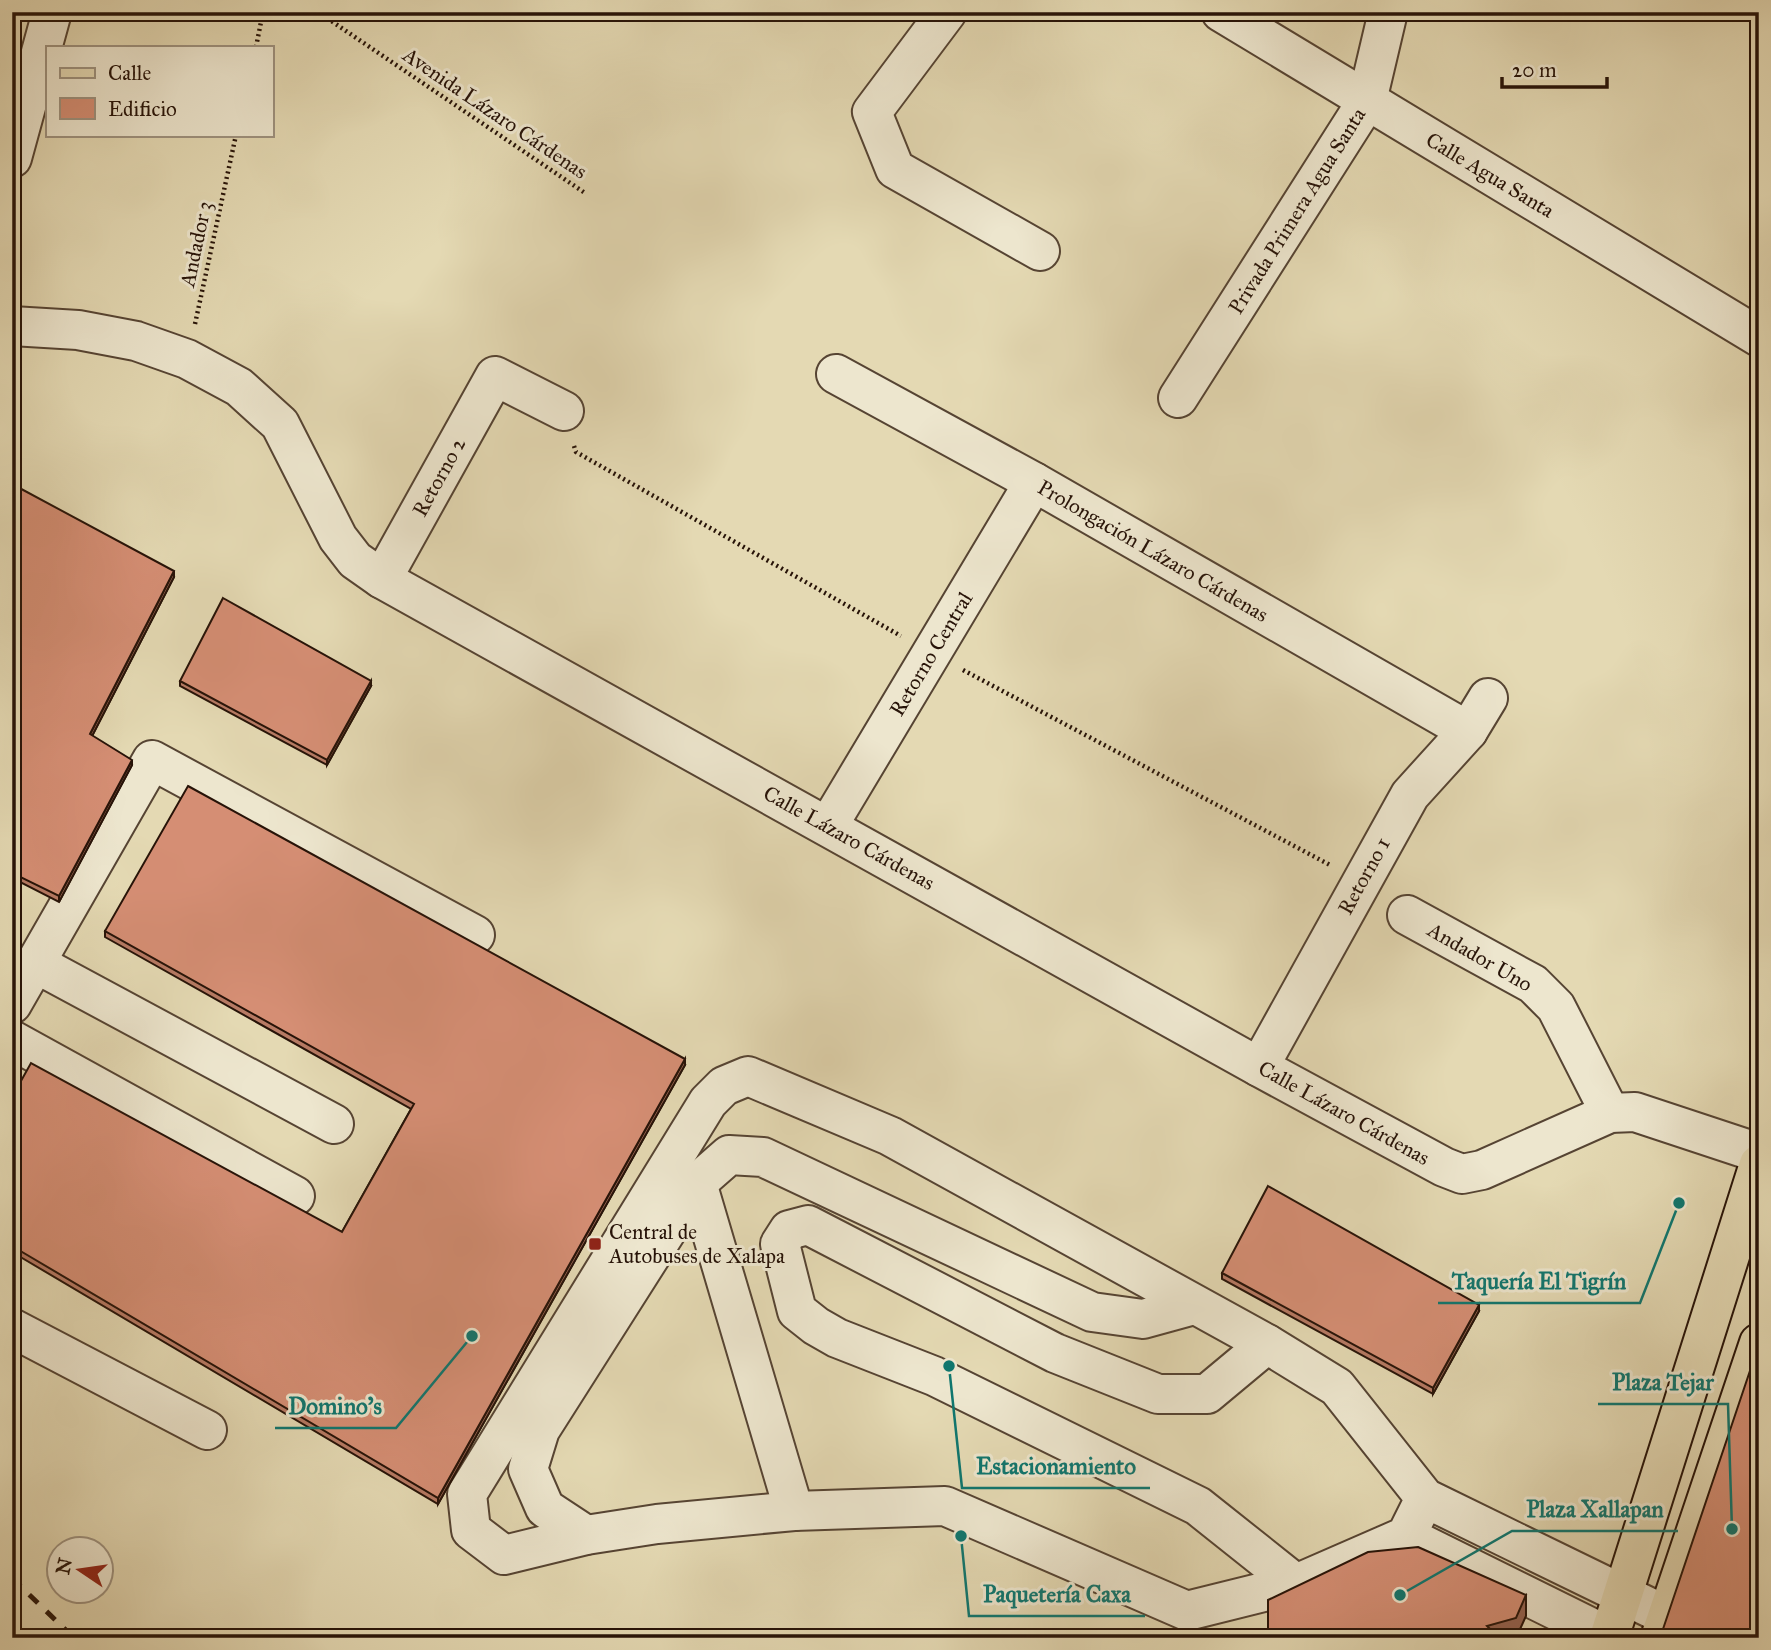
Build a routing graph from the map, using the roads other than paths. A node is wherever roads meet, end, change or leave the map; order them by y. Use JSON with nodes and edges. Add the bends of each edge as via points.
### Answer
{"nodes":[{"id":1,"x":52,"y":12,"type":"edge"},
{"id":2,"x":947,"y":12,"type":"edge"},
{"id":3,"x":1221,"y":12,"type":"edge"},
{"id":4,"x":1388,"y":12,"type":"edge"},
{"id":5,"x":1367,"y":101,"type":"junction"},
{"id":6,"x":12,"y":158,"type":"edge"},
{"id":7,"x":1040,"y":251,"type":"dead end"},
{"id":8,"x":12,"y":326,"type":"edge"},
{"id":9,"x":1759,"y":337,"type":"edge"},
{"id":10,"x":836,"y":374,"type":"dead end"},
{"id":11,"x":1178,"y":398,"type":"dead end"},
{"id":12,"x":564,"y":411,"type":"dead end"},
{"id":13,"x":1034,"y":482,"type":"junction"},
{"id":14,"x":382,"y":579,"type":"junction"},
{"id":15,"x":1488,"y":698,"type":"dead end"},
{"id":16,"x":1468,"y":731,"type":"junction"},
{"id":17,"x":828,"y":826,"type":"junction"},
{"id":18,"x":1407,"y":915,"type":"dead end"},
{"id":19,"x":475,"y":935,"type":"dead end"},
{"id":20,"x":35,"y":963,"type":"junction"},
{"id":21,"x":12,"y":1004,"type":"edge"},
{"id":22,"x":12,"y":1040,"type":"edge"},
{"id":23,"x":1259,"y":1067,"type":"junction"},
{"id":24,"x":1610,"y":1113,"type":"junction"},
{"id":25,"x":334,"y":1124,"type":"dead end"},
{"id":26,"x":1759,"y":1153,"type":"edge"},
{"id":27,"x":1759,"y":1164,"type":"edge"},
{"id":28,"x":697,"y":1183,"type":"junction"},
{"id":29,"x":295,"y":1196,"type":"dead end"},
{"id":30,"x":1194,"y":1305,"type":"junction"},
{"id":31,"x":12,"y":1328,"type":"edge"},
{"id":32,"x":1759,"y":1343,"type":"edge"},
{"id":33,"x":1267,"y":1344,"type":"junction"},
{"id":34,"x":207,"y":1430,"type":"dead end"},
{"id":35,"x":1425,"y":1498,"type":"junction"},
{"id":36,"x":794,"y":1511,"type":"junction"},
{"id":37,"x":586,"y":1535,"type":"junction"},
{"id":38,"x":1406,"y":1536,"type":"junction"},
{"id":39,"x":1296,"y":1584,"type":"junction"},
{"id":40,"x":1623,"y":1595,"type":"junction"},
{"id":41,"x":1663,"y":1627,"type":"edge"},
{"id":42,"x":1610,"y":1637,"type":"edge"}],
"edges":[{"from":1,"to":6,"type":"street"},
{"from":2,"to":7,"type":"street","via":[[872,112],[895,169]]},
{"from":3,"to":5,"type":"street","name":"Calle Agua Santa"},
{"from":4,"to":5,"type":"street","name":"Privada Primera Agua Santa"},
{"from":5,"to":9,"type":"street","name":"Calle Agua Santa"},
{"from":5,"to":11,"type":"street","name":"Privada Primera Agua Santa"},
{"from":8,"to":14,"type":"street","name":"Calle Lázaro Cárdenas","via":[[78,330],[125,339],[187,359],[239,387],[280,425],[338,538],[355,560]]},
{"from":10,"to":13,"type":"street","name":"Prolongación Lázaro Cárdenas"},
{"from":12,"to":14,"type":"street","name":"Retorno 2","via":[[495,376]]},
{"from":13,"to":16,"type":"street","name":"Prolongación Lázaro Cárdenas"},
{"from":13,"to":17,"type":"street","name":"Retorno Central"},
{"from":14,"to":17,"type":"street","name":"Calle Lázaro Cárdenas"},
{"from":15,"to":16,"type":"street","name":"Retorno 1"},
{"from":16,"to":23,"type":"street","name":"Retorno 1","via":[[1410,795]]},
{"from":17,"to":23,"type":"street","name":"Calle Lázaro Cárdenas"},
{"from":18,"to":24,"type":"street","name":"Andador Uno","via":[[1533,984],[1556,1007]]},
{"from":19,"to":20,"type":"street","via":[[152,760]]},
{"from":20,"to":21,"type":"street"},
{"from":20,"to":25,"type":"street"},
{"from":22,"to":29,"type":"street"},
{"from":23,"to":24,"type":"street","name":"Calle Lázaro Cárdenas","via":[[1462,1174],[1482,1170]]},
{"from":24,"to":26,"type":"street","name":"Calle Lázaro Cárdenas","via":[[1635,1112]]},
{"from":27,"to":40,"type":"main road"},
{"from":28,"to":30,"type":"street","via":[[729,1155],[763,1157],[1092,1312],[1143,1319]]},
{"from":28,"to":36,"type":"street"},
{"from":28,"to":37,"type":"street","via":[[540,1430],[528,1469],[545,1508]]},
{"from":30,"to":33,"type":"street"},
{"from":30,"to":37,"type":"street","via":[[890,1136],[748,1076],[724,1086],[708,1102],[467,1494],[471,1530],[504,1555]]},
{"from":31,"to":34,"type":"street"},
{"from":32,"to":41,"type":"main road"},
{"from":33,"to":35,"type":"street","via":[[1337,1387]]},
{"from":33,"to":39,"type":"street","via":[[1207,1394],[1158,1394],[1055,1353],[808,1225],[789,1230],[780,1244],[797,1311],[816,1326],[934,1376],[1198,1506]]},
{"from":35,"to":38,"type":"street"},
{"from":35,"to":40,"type":"street"},
{"from":36,"to":37,"type":"street"},
{"from":36,"to":39,"type":"street","via":[[945,1506],[1187,1611]]},
{"from":38,"to":39,"type":"street"},
{"from":38,"to":42,"type":"street"},
{"from":40,"to":41,"type":"street"},
{"from":40,"to":42,"type":"main road"}]}
